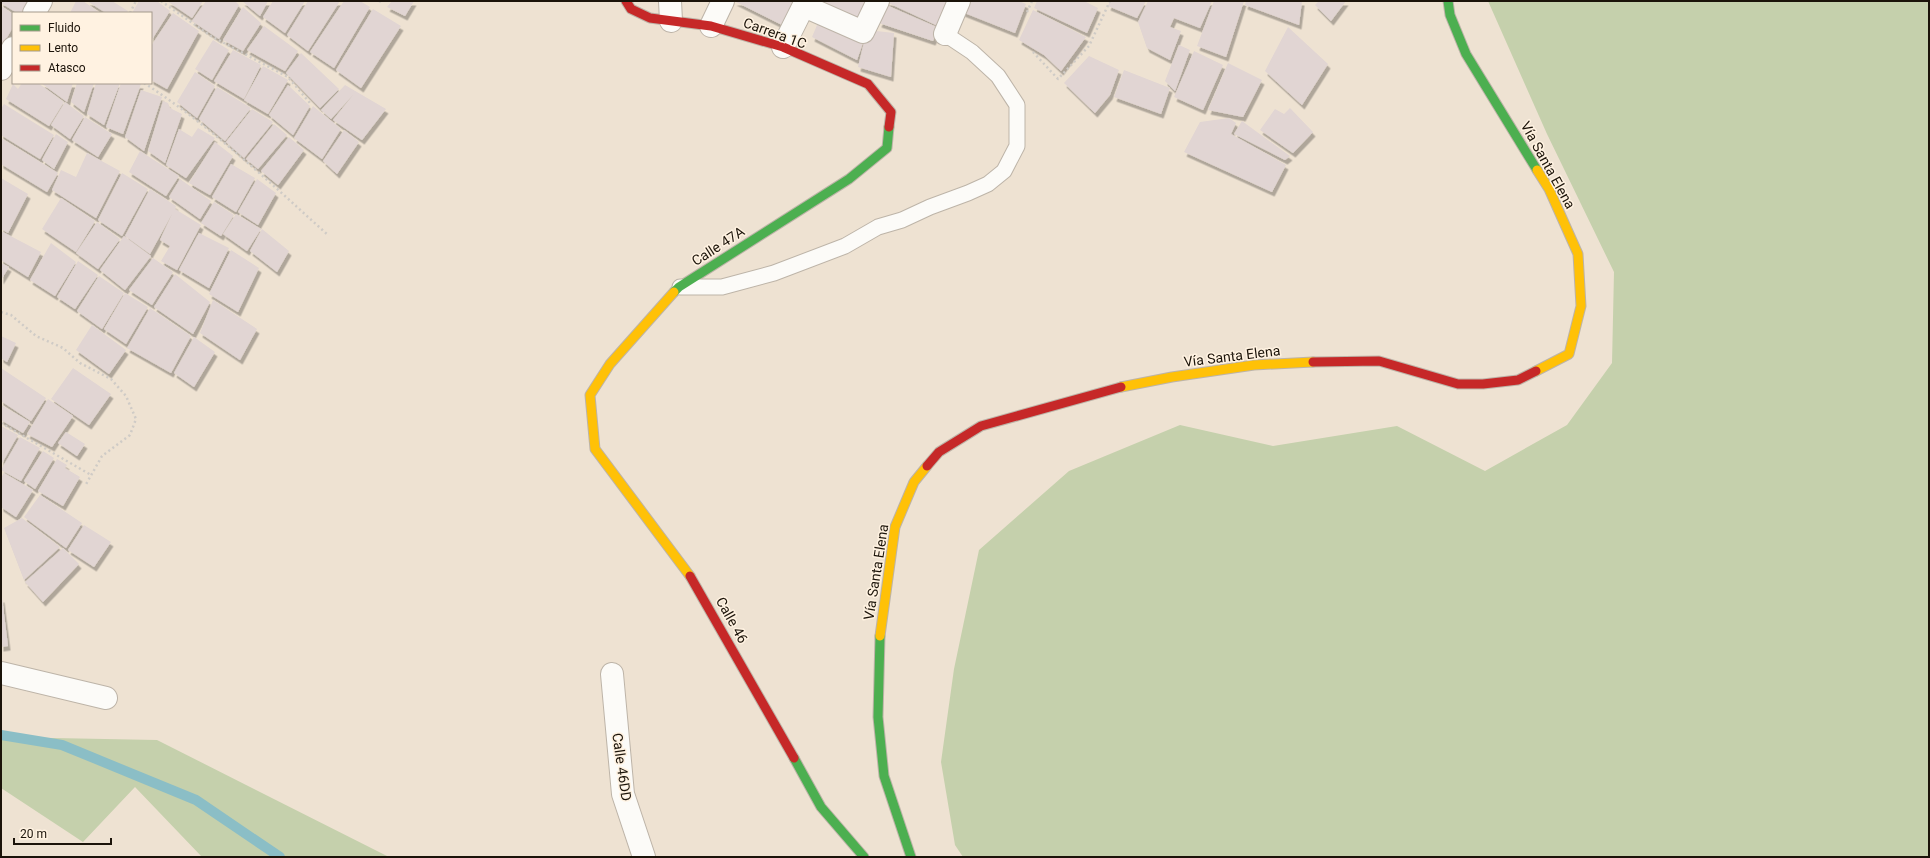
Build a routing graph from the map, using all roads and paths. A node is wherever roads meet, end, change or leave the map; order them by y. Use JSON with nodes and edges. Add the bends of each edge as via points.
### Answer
{"nodes":[{"id":1,"x":41,"y":1,"type":"edge"},
{"id":2,"x":136,"y":1,"type":"edge"},
{"id":3,"x":161,"y":1,"type":"edge"},
{"id":4,"x":379,"y":1,"type":"edge"},
{"id":5,"x":626,"y":1,"type":"edge"},
{"id":6,"x":723,"y":1,"type":"edge"},
{"id":7,"x":878,"y":1,"type":"edge"},
{"id":8,"x":960,"y":1,"type":"edge"},
{"id":9,"x":1032,"y":1,"type":"edge"},
{"id":10,"x":1110,"y":1,"type":"edge"},
{"id":11,"x":1448,"y":1,"type":"edge"},
{"id":12,"x":383,"y":3,"type":"dead end"},
{"id":13,"x":805,"y":4,"type":"edge"},
{"id":14,"x":671,"y":11,"type":"edge"},
{"id":15,"x":35,"y":12,"type":"edge"},
{"id":16,"x":130,"y":12,"type":"edge"},
{"id":17,"x":1027,"y":12,"type":"dead end"},
{"id":18,"x":711,"y":26,"type":"junction"},
{"id":19,"x":945,"y":34,"type":"joint"},
{"id":20,"x":783,"y":47,"type":"junction"},
{"id":21,"x":12,"y":50,"type":"edge"},
{"id":22,"x":1032,"y":52,"type":"dead end"},
{"id":23,"x":1,"y":69,"type":"edge"},
{"id":24,"x":146,"y":84,"type":"edge"},
{"id":25,"x":310,"y":103,"type":"dead end"},
{"id":26,"x":887,"y":148,"type":"joint"},
{"id":27,"x":328,"y":235,"type":"dead end"},
{"id":28,"x":679,"y":287,"type":"junction"},
{"id":29,"x":1,"y":312,"type":"edge"},
{"id":30,"x":590,"y":396,"type":"joint"},
{"id":31,"x":1,"y":423,"type":"edge"},
{"id":32,"x":91,"y":475,"type":"junction"},
{"id":33,"x":85,"y":486,"type":"dead end"},
{"id":34,"x":1,"y":673,"type":"edge"},
{"id":35,"x":612,"y":674,"type":"dead end"},
{"id":36,"x":106,"y":698,"type":"dead end"},
{"id":37,"x":644,"y":857,"type":"edge"},
{"id":38,"x":864,"y":857,"type":"edge"},
{"id":39,"x":911,"y":857,"type":"edge"}],
"edges":[{"from":1,"to":15,"type":"street"},
{"from":2,"to":16,"type":"path"},
{"from":3,"to":25,"type":"path","via":[[210,36],[288,77]]},
{"from":4,"to":12,"type":"path"},
{"from":5,"to":14,"type":"main road","name":"Carrera 1C","via":[[631,9],[650,18]]},
{"from":6,"to":18,"type":"street"},
{"from":7,"to":13,"type":"street","via":[[863,32]]},
{"from":8,"to":19,"type":"street"},
{"from":9,"to":17,"type":"path"},
{"from":10,"to":22,"type":"path","via":[[1089,46],[1058,79]]},
{"from":11,"to":39,"type":"main road","name":"Vía Santa Elena","via":[[1450,15],[1466,54],[1549,189],[1578,254],[1581,306],[1569,354],[1518,380],[1483,384],[1458,384],[1379,361],[1254,365],[1172,377],[1120,387],[981,426],[939,452],[914,482],[895,527],[880,633],[878,717],[884,776]]},
{"from":13,"to":20,"type":"street"},
{"from":14,"to":18,"type":"main road","name":"Carrera 1C"},
{"from":18,"to":20,"type":"main road","name":"Carrera 1C"},
{"from":19,"to":28,"type":"lane","via":[[972,52],[998,76],[1017,105],[1017,146],[1004,171],[988,184],[968,193],[878,227],[845,246],[774,273],[722,287]]},
{"from":20,"to":26,"type":"main road","name":"Carrera 1C","via":[[868,84],[891,112]]},
{"from":21,"to":23,"type":"street"},
{"from":24,"to":27,"type":"path","via":[[211,132]]},
{"from":26,"to":28,"type":"main road","name":"Calle 47A","via":[[849,179]]},
{"from":28,"to":30,"type":"main road","name":"Calle 47A","via":[[610,364]]},
{"from":29,"to":32,"type":"path","via":[[11,315],[36,336],[63,348],[80,363],[111,379],[126,396],[136,419],[130,435],[102,456]]},
{"from":30,"to":38,"type":"main road","name":"Calle 46","via":[[595,449],[696,583],[821,808]]},
{"from":31,"to":32,"type":"path"},
{"from":32,"to":33,"type":"path"},
{"from":34,"to":36,"type":"street"},
{"from":35,"to":37,"type":"street","name":"Calle 46DD","via":[[622,794]]}]}
